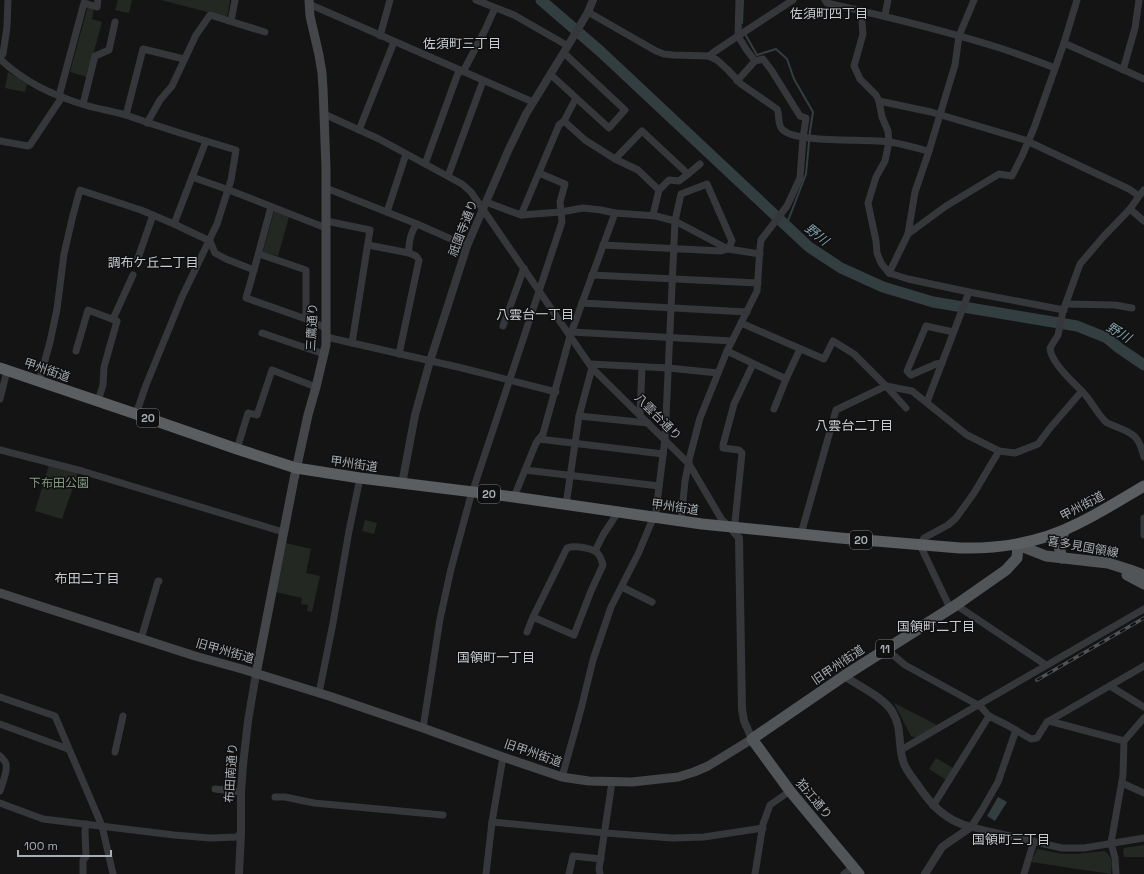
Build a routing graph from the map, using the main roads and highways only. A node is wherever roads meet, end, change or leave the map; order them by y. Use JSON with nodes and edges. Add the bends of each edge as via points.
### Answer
{"nodes":[{"id":1,"x":309,"y":2,"type":"edge"},
{"id":2,"x":3,"y":369,"type":"edge"},
{"id":3,"x":296,"y":468,"type":"junction"},
{"id":4,"x":1144,"y":486,"type":"edge"},
{"id":5,"x":1065,"y":530,"type":"junction"},
{"id":6,"x":1018,"y":545,"type":"junction"},
{"id":7,"x":1058,"y":558,"type":"junction"},
{"id":8,"x":1144,"y":569,"type":"edge"},
{"id":9,"x":1144,"y":575,"type":"edge"},
{"id":10,"x":1144,"y":584,"type":"edge"},
{"id":11,"x":0,"y":593,"type":"edge"},
{"id":12,"x":256,"y":674,"type":"junction"},
{"id":13,"x":752,"y":739,"type":"junction"},
{"id":14,"x":856,"y":870,"type":"edge"}],
"edges":[{"from":1,"to":3,"type":"main road","name":"三鷹通り","via":[[322,73],[326,188],[326,332],[324,354]]},
{"from":2,"to":3,"type":"highway","name":"甲州街道","number":"20"},
{"from":3,"to":6,"type":"highway","name":"甲州街道","number":"20","via":[[752,529],[983,549]]},
{"from":3,"to":12,"type":"main road","name":"三鷹通り"},
{"from":4,"to":5,"type":"highway","name":"甲州街道","number":"20"},
{"from":5,"to":6,"type":"highway","name":"甲州街道","number":"20"},
{"from":5,"to":7,"type":"main road","via":[[1060,537]]},
{"from":6,"to":7,"type":"main road","name":"喜多見国領線"},
{"from":6,"to":13,"type":"main road","name":"旧甲州街道","number":"11","via":[[1017,558],[1006,570]]},
{"from":7,"to":8,"type":"main road","via":[[1075,553],[1116,560]]},
{"from":7,"to":9,"type":"main road","name":"喜多見国領線","via":[[1108,563]]},
{"from":7,"to":10,"type":"main road","via":[[1061,565],[1108,570],[1127,575]]},
{"from":11,"to":12,"type":"main road","name":"旧甲州街道"},
{"from":12,"to":13,"type":"main road","name":"旧甲州街道","via":[[423,728],[562,777],[588,781],[632,782],[678,777],[708,766]]},
{"from":13,"to":14,"type":"main road","name":"狛江通り","via":[[790,791]]}]}
